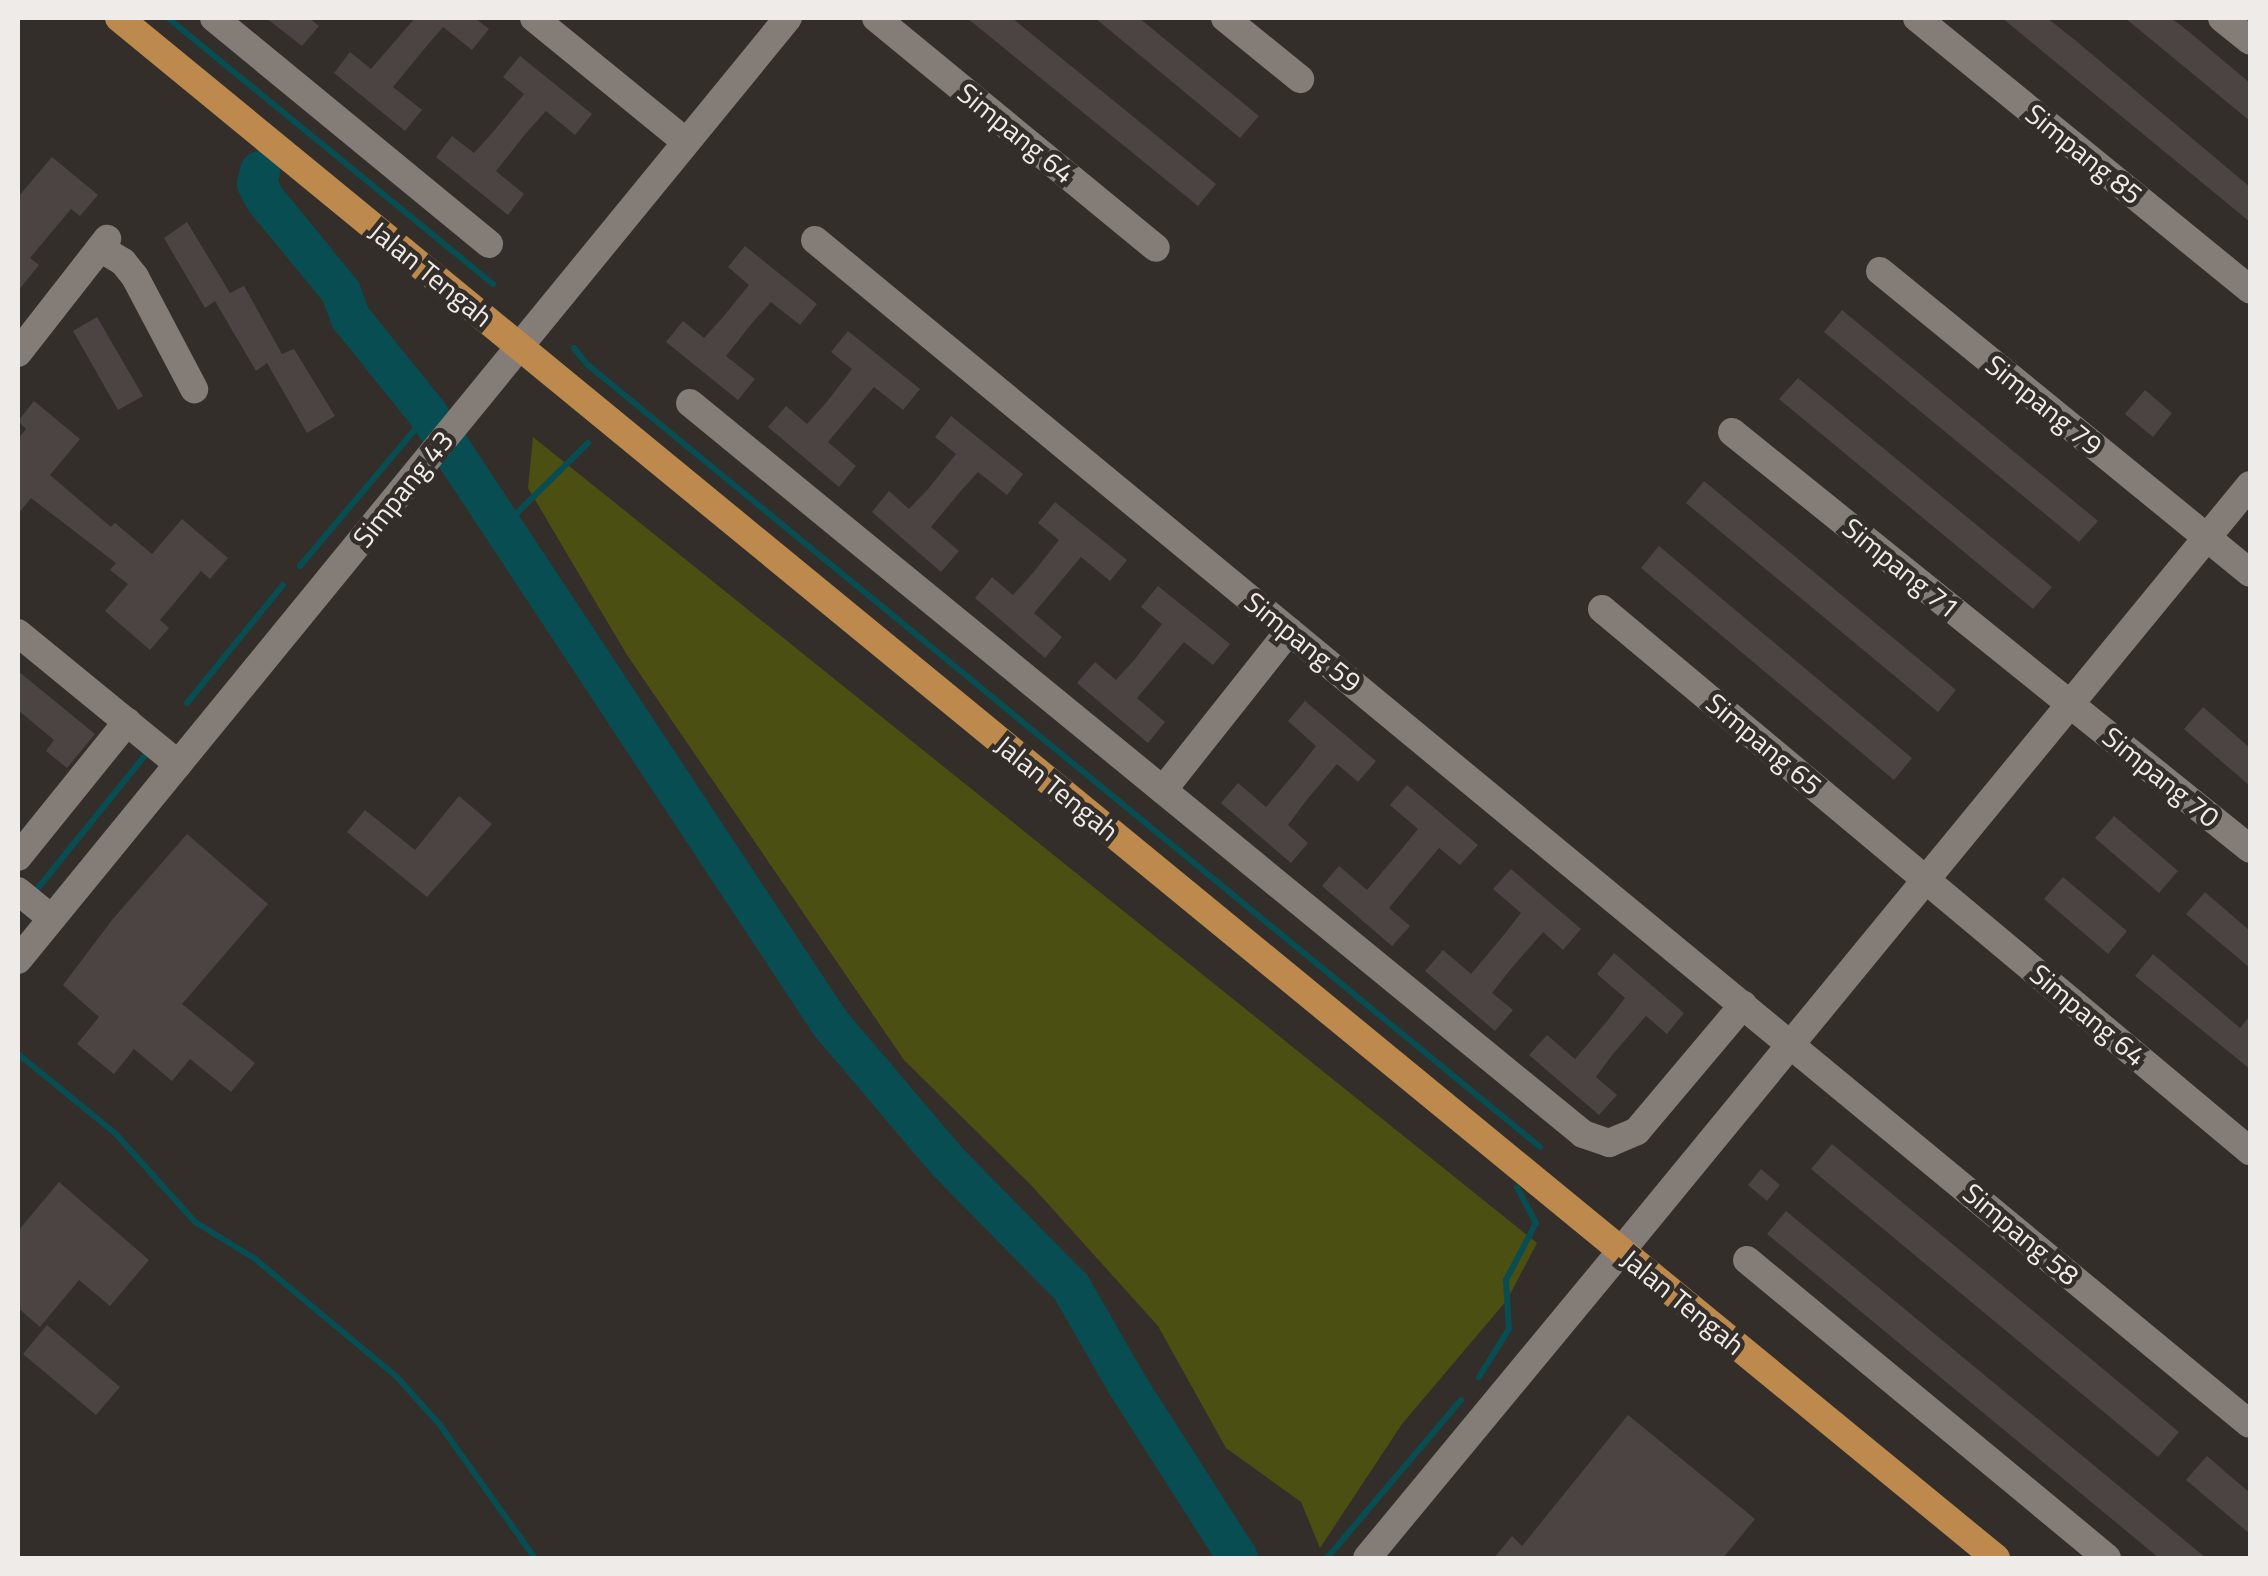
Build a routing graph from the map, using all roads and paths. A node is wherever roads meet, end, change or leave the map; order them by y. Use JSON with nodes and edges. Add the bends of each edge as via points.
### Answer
{"nodes":[{"id":1,"x":119,"y":18,"type":"edge"},
{"id":2,"x":214,"y":18,"type":"edge"},
{"id":3,"x":534,"y":18,"type":"edge"},
{"id":4,"x":788,"y":18,"type":"edge"},
{"id":5,"x":876,"y":18,"type":"edge"},
{"id":6,"x":1225,"y":18,"type":"edge"},
{"id":7,"x":1917,"y":18,"type":"edge"},
{"id":8,"x":2222,"y":18,"type":"edge"},
{"id":9,"x":2250,"y":40,"type":"edge"},
{"id":10,"x":1300,"y":79,"type":"dead end"},
{"id":11,"x":686,"y":142,"type":"junction"},
{"id":12,"x":815,"y":240,"type":"dead end"},
{"id":13,"x":489,"y":244,"type":"dead end"},
{"id":14,"x":1156,"y":248,"type":"dead end"},
{"id":15,"x":1880,"y":272,"type":"dead end"},
{"id":16,"x":2250,"y":290,"type":"edge"},
{"id":17,"x":519,"y":346,"type":"junction"},
{"id":18,"x":18,"y":353,"type":"edge"},
{"id":19,"x":194,"y":389,"type":"dead end"},
{"id":20,"x":690,"y":403,"type":"dead end"},
{"id":21,"x":1732,"y":432,"type":"dead end"},
{"id":22,"x":2250,"y":485,"type":"edge"},
{"id":23,"x":2208,"y":538,"type":"junction"},
{"id":24,"x":2250,"y":573,"type":"edge"},
{"id":25,"x":1602,"y":609,"type":"dead end"},
{"id":26,"x":1289,"y":631,"type":"junction"},
{"id":27,"x":18,"y":633,"type":"edge"},
{"id":28,"x":2071,"y":704,"type":"junction"},
{"id":29,"x":128,"y":722,"type":"junction"},
{"id":30,"x":178,"y":764,"type":"junction"},
{"id":31,"x":1163,"y":790,"type":"junction"},
{"id":32,"x":2250,"y":849,"type":"edge"},
{"id":33,"x":18,"y":857,"type":"edge"},
{"id":34,"x":1926,"y":880,"type":"junction"},
{"id":35,"x":18,"y":891,"type":"edge"},
{"id":36,"x":51,"y":918,"type":"junction"},
{"id":37,"x":18,"y":959,"type":"edge"},
{"id":38,"x":1743,"y":1005,"type":"junction"},
{"id":39,"x":1791,"y":1044,"type":"junction"},
{"id":40,"x":2250,"y":1150,"type":"edge"},
{"id":41,"x":1621,"y":1251,"type":"junction"},
{"id":42,"x":1747,"y":1260,"type":"dead end"},
{"id":43,"x":2250,"y":1424,"type":"edge"},
{"id":44,"x":1367,"y":1558,"type":"edge"},
{"id":45,"x":1996,"y":1558,"type":"edge"},
{"id":46,"x":2107,"y":1558,"type":"edge"}],
"edges":[{"from":1,"to":17,"type":"main road","name":"Jalan Tengah"},
{"from":2,"to":13,"type":"street"},
{"from":3,"to":11,"type":"street"},
{"from":4,"to":11,"type":"street","name":"Simpang 43"},
{"from":5,"to":14,"type":"street","name":"Simpang 64"},
{"from":6,"to":10,"type":"street"},
{"from":7,"to":16,"type":"street","name":"Simpang 85"},
{"from":8,"to":9,"type":"street"},
{"from":11,"to":17,"type":"street","name":"Simpang 43"},
{"from":12,"to":26,"type":"street","name":"Simpang 59"},
{"from":15,"to":23,"type":"street","name":"Simpang 79"},
{"from":17,"to":30,"type":"street","name":"Simpang 43"},
{"from":17,"to":41,"type":"main road","name":"Jalan Tengah"},
{"from":18,"to":19,"type":"street","via":[[103,244],[134,277]]},
{"from":20,"to":31,"type":"street"},
{"from":21,"to":28,"type":"street","name":"Simpang 71"},
{"from":22,"to":23,"type":"street"},
{"from":23,"to":24,"type":"street","name":"Simpang 79"},
{"from":23,"to":28,"type":"street"},
{"from":25,"to":34,"type":"street","name":"Simpang 65"},
{"from":26,"to":31,"type":"street"},
{"from":26,"to":38,"type":"street","name":"Simpang 59"},
{"from":27,"to":29,"type":"street"},
{"from":28,"to":32,"type":"street","name":"Simpang 70"},
{"from":28,"to":34,"type":"street"},
{"from":29,"to":30,"type":"street"},
{"from":29,"to":33,"type":"street"},
{"from":30,"to":36,"type":"street","name":"Simpang 43"},
{"from":31,"to":38,"type":"street","via":[[1583,1134],[1609,1143],[1637,1131]]},
{"from":34,"to":39,"type":"street"},
{"from":34,"to":40,"type":"street","name":"Simpang 64"},
{"from":35,"to":36,"type":"street"},
{"from":36,"to":37,"type":"street","name":"Simpang 43"},
{"from":38,"to":39,"type":"street","name":"Simpang 59"},
{"from":39,"to":41,"type":"street"},
{"from":39,"to":43,"type":"street","name":"Simpang 58"},
{"from":41,"to":44,"type":"street"},
{"from":41,"to":45,"type":"main road","name":"Jalan Tengah"},
{"from":42,"to":46,"type":"street"}]}
